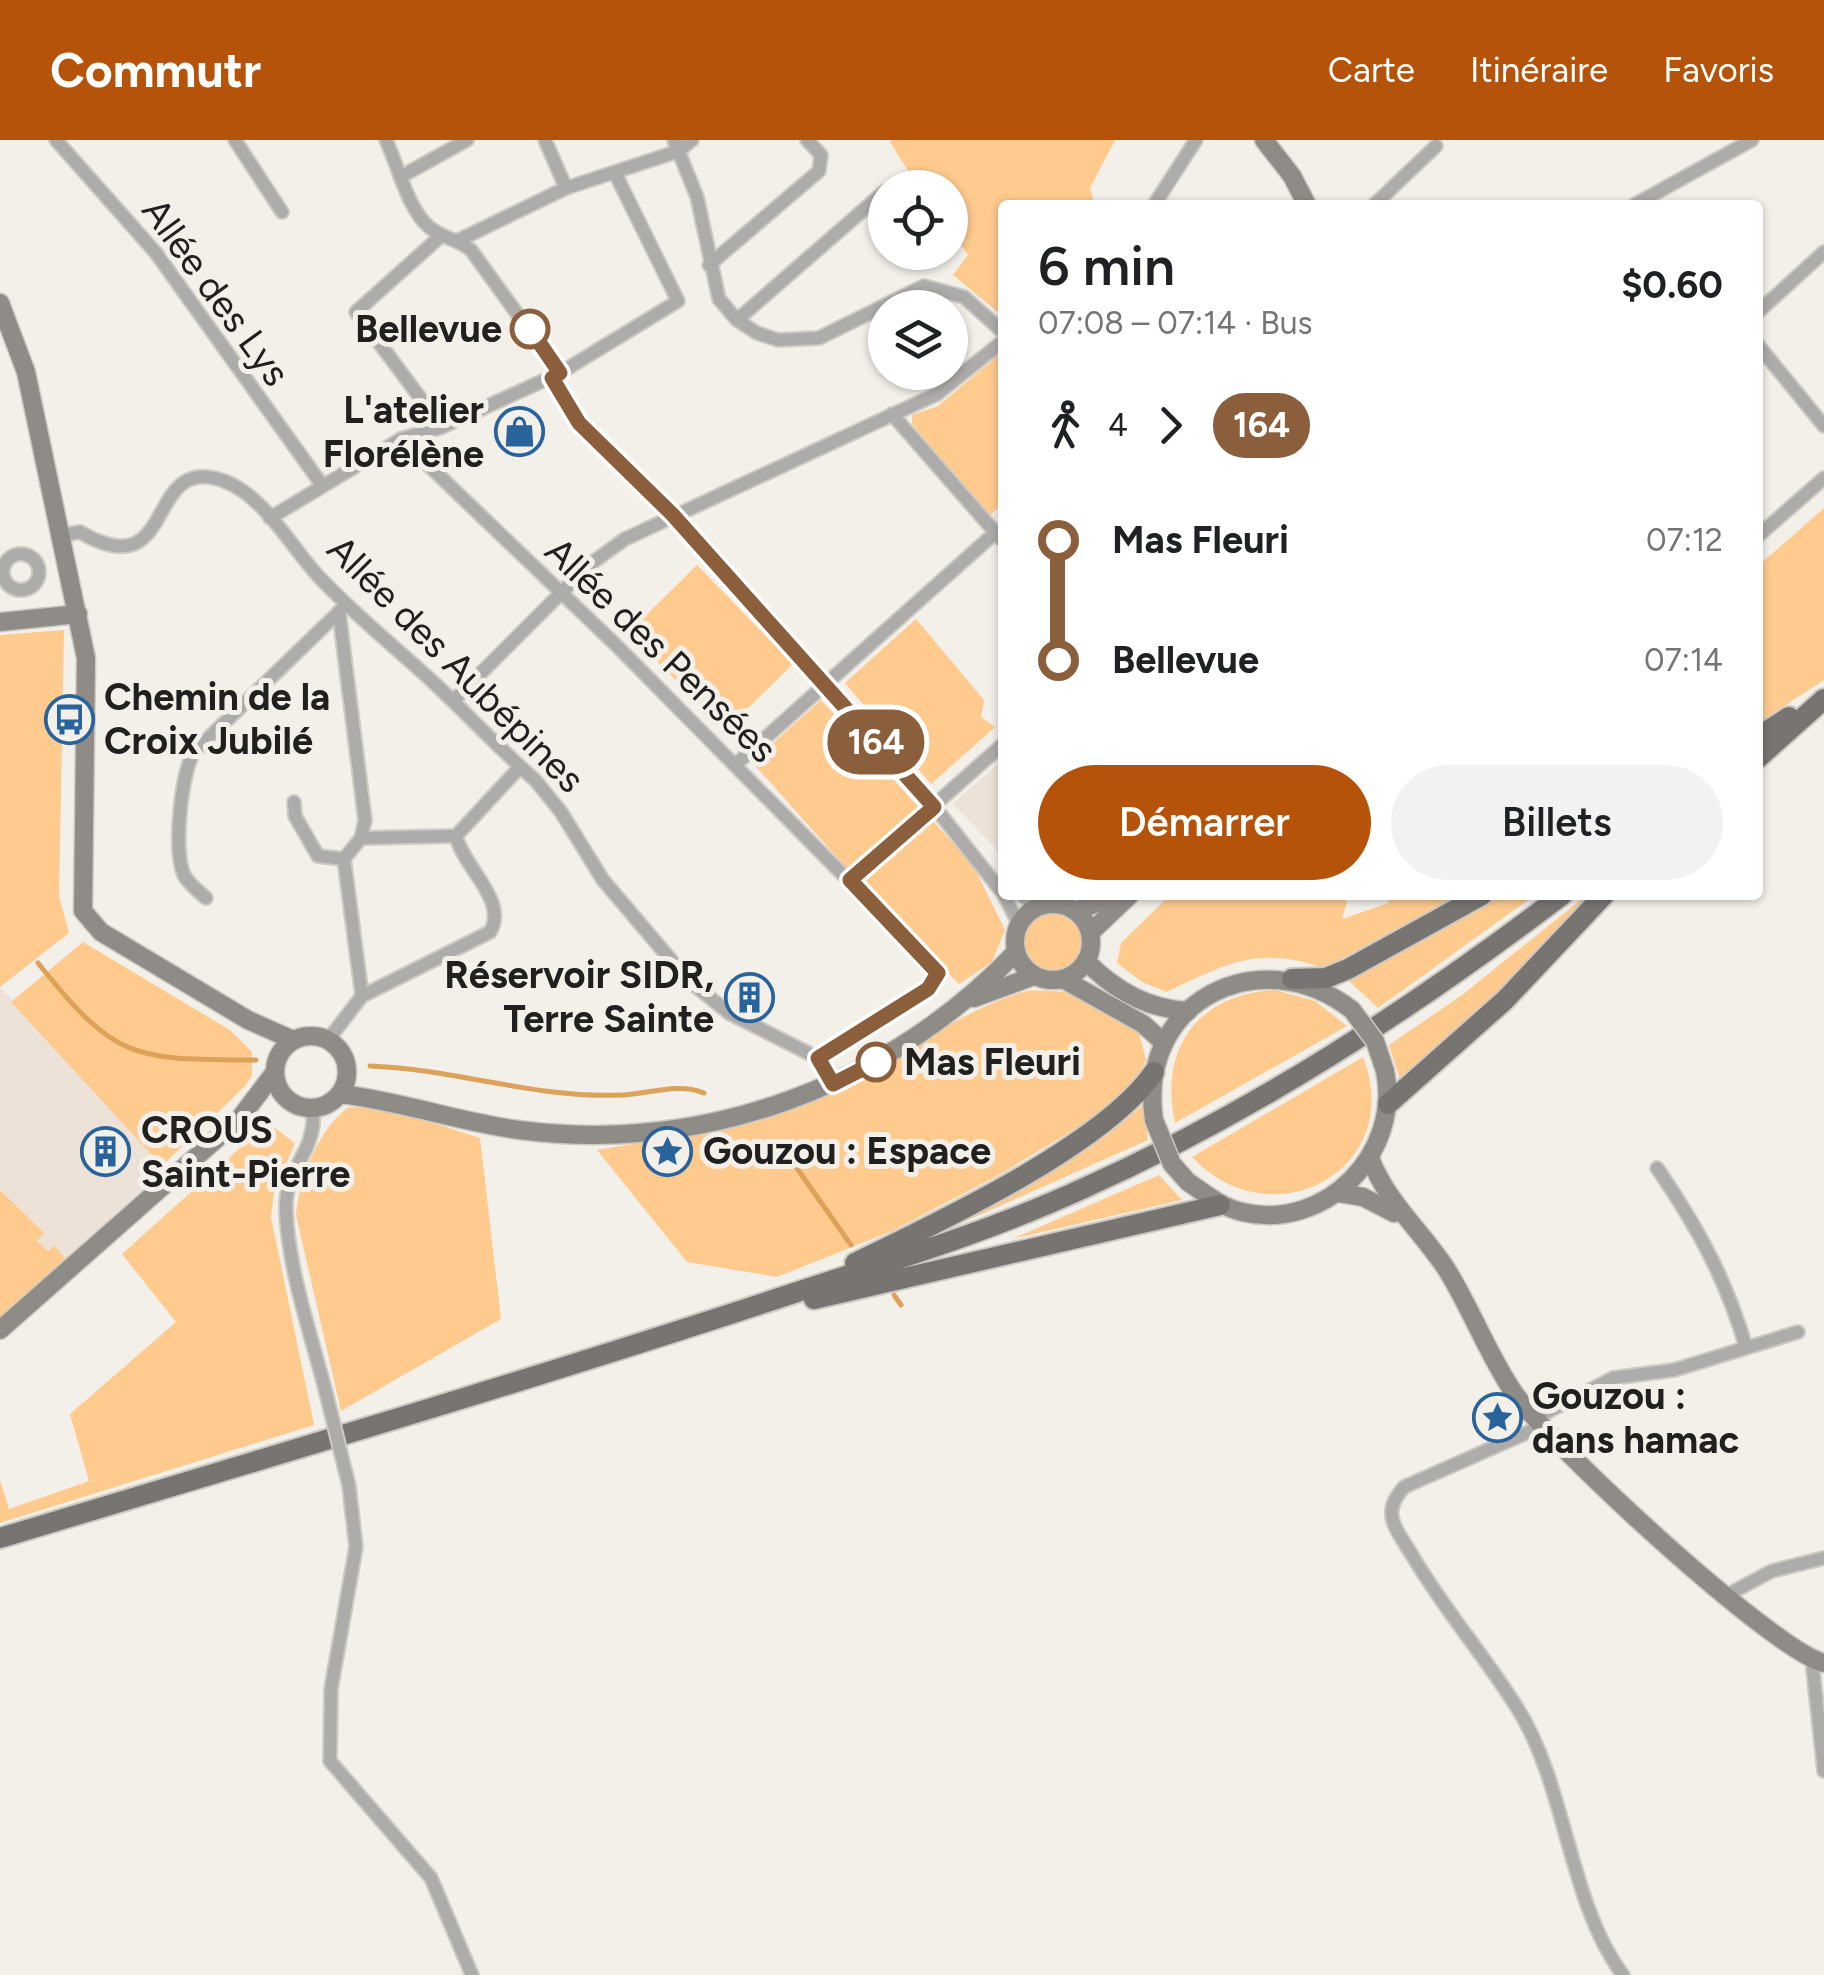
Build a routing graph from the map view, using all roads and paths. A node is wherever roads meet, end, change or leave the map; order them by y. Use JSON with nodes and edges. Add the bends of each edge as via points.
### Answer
{"nodes":[{"id":1,"x":56,"y":140,"type":"edge"},
{"id":2,"x":235,"y":140,"type":"edge"},
{"id":3,"x":386,"y":140,"type":"edge"},
{"id":4,"x":466,"y":140,"type":"edge"},
{"id":5,"x":545,"y":140,"type":"edge"},
{"id":6,"x":692,"y":140,"type":"edge"},
{"id":7,"x":808,"y":140,"type":"edge"},
{"id":8,"x":1196,"y":140,"type":"edge"},
{"id":9,"x":1264,"y":140,"type":"edge"},
{"id":10,"x":1752,"y":140,"type":"edge"},
{"id":11,"x":676,"y":146,"type":"edge"},
{"id":12,"x":1436,"y":146,"type":"dead end"},
{"id":13,"x":614,"y":173,"type":"junction"},
{"id":14,"x":402,"y":176,"type":"junction"},
{"id":15,"x":566,"y":188,"type":"junction"},
{"id":16,"x":1157,"y":200,"type":"edge"},
{"id":17,"x":1304,"y":200,"type":"edge"},
{"id":18,"x":1379,"y":200,"type":"edge"},
{"id":19,"x":1643,"y":200,"type":"edge"},
{"id":20,"x":868,"y":206,"type":"edge"},
{"id":21,"x":282,"y":212,"type":"dead end"},
{"id":22,"x":442,"y":235,"type":"junction"},
{"id":23,"x":459,"y":240,"type":"junction"},
{"id":24,"x":1824,"y":252,"type":"edge"},
{"id":25,"x":709,"y":265,"type":"junction"},
{"id":26,"x":0,"y":302,"type":"edge"},
{"id":27,"x":1763,"y":307,"type":"edge"},
{"id":28,"x":737,"y":320,"type":"junction"},
{"id":29,"x":998,"y":327,"type":"edge"},
{"id":30,"x":998,"y":346,"type":"edge"},
{"id":31,"x":1763,"y":352,"type":"edge"},
{"id":32,"x":556,"y":375,"type":"junction"},
{"id":33,"x":892,"y":414,"type":"junction"},
{"id":34,"x":442,"y":426,"type":"junction"},
{"id":35,"x":1824,"y":426,"type":"edge"},
{"id":36,"x":402,"y":438,"type":"junction"},
{"id":37,"x":1824,"y":478,"type":"edge"},
{"id":38,"x":322,"y":486,"type":"junction"},
{"id":39,"x":672,"y":514,"type":"junction"},
{"id":40,"x":270,"y":518,"type":"junction"},
{"id":41,"x":1763,"y":532,"type":"edge"},
{"id":42,"x":63,"y":535,"type":"junction"},
{"id":43,"x":998,"y":535,"type":"edge"},
{"id":44,"x":998,"y":537,"type":"edge"},
{"id":45,"x":563,"y":595,"type":"junction"},
{"id":46,"x":343,"y":608,"type":"junction"},
{"id":47,"x":78,"y":614,"type":"junction"},
{"id":48,"x":0,"y":622,"type":"edge"},
{"id":49,"x":824,"y":684,"type":"junction"},
{"id":50,"x":1824,"y":696,"type":"edge"},
{"id":51,"x":453,"y":701,"type":"junction"},
{"id":52,"x":1763,"y":734,"type":"edge"},
{"id":53,"x":1763,"y":743,"type":"edge"},
{"id":54,"x":998,"y":748,"type":"edge"},
{"id":55,"x":1763,"y":753,"type":"edge"},
{"id":56,"x":735,"y":765,"type":"junction"},
{"id":57,"x":520,"y":767,"type":"junction"},
{"id":58,"x":294,"y":802,"type":"dead end"},
{"id":59,"x":934,"y":807,"type":"junction"},
{"id":60,"x":456,"y":836,"type":"junction"},
{"id":61,"x":361,"y":838,"type":"junction"},
{"id":62,"x":344,"y":859,"type":"junction"},
{"id":63,"x":998,"y":879,"type":"edge"},
{"id":64,"x":850,"y":880,"type":"junction"},
{"id":65,"x":206,"y":898,"type":"dead end"},
{"id":66,"x":1006,"y":900,"type":"edge"},
{"id":67,"x":1028,"y":900,"type":"edge"},
{"id":68,"x":1106,"y":900,"type":"edge"},
{"id":69,"x":1125,"y":900,"type":"edge"},
{"id":70,"x":1473,"y":900,"type":"edge"},
{"id":71,"x":1555,"y":900,"type":"edge"},
{"id":72,"x":1599,"y":900,"type":"edge"},
{"id":73,"x":1038,"y":907,"type":"junction"},
{"id":74,"x":1075,"y":911,"type":"junction"},
{"id":75,"x":1019,"y":924,"type":"junction"},
{"id":76,"x":1090,"y":933,"type":"junction"},
{"id":77,"x":1016,"y":952,"type":"junction"},
{"id":78,"x":1086,"y":960,"type":"junction"},
{"id":79,"x":1034,"y":976,"type":"junction"},
{"id":80,"x":1063,"y":979,"type":"junction"},
{"id":81,"x":1292,"y":980,"type":"junction"},
{"id":82,"x":362,"y":996,"type":"junction"},
{"id":83,"x":969,"y":1000,"type":"junction"},
{"id":84,"x":1188,"y":1011,"type":"junction"},
{"id":85,"x":248,"y":1020,"type":"junction"},
{"id":86,"x":293,"y":1040,"type":"junction"},
{"id":87,"x":328,"y":1040,"type":"junction"},
{"id":88,"x":1164,"y":1044,"type":"junction"},
{"id":89,"x":818,"y":1058,"type":"junction"},
{"id":90,"x":276,"y":1066,"type":"junction"},
{"id":91,"x":347,"y":1072,"type":"junction"},
{"id":92,"x":1154,"y":1072,"type":"junction"},
{"id":93,"x":833,"y":1084,"type":"junction"},
{"id":94,"x":340,"y":1094,"type":"junction"},
{"id":95,"x":288,"y":1100,"type":"junction"},
{"id":96,"x":393,"y":1100,"type":"junction"},
{"id":97,"x":1388,"y":1104,"type":"junction"},
{"id":98,"x":313,"y":1108,"type":"junction"},
{"id":99,"x":240,"y":1118,"type":"junction"},
{"id":100,"x":1370,"y":1158,"type":"junction"},
{"id":101,"x":1657,"y":1168,"type":"dead end"},
{"id":102,"x":1339,"y":1192,"type":"junction"},
{"id":103,"x":1220,"y":1204,"type":"junction"},
{"id":104,"x":1408,"y":1221,"type":"junction"},
{"id":105,"x":783,"y":1296,"type":"junction"},
{"id":106,"x":695,"y":1327,"type":"junction"},
{"id":107,"x":0,"y":1330,"type":"edge"},
{"id":108,"x":1798,"y":1332,"type":"dead end"},
{"id":109,"x":1746,"y":1348,"type":"junction"},
{"id":110,"x":1538,"y":1422,"type":"junction"},
{"id":111,"x":0,"y":1538,"type":"edge"},
{"id":112,"x":1824,"y":1558,"type":"edge"},
{"id":113,"x":1728,"y":1596,"type":"junction"},
{"id":114,"x":1818,"y":1662,"type":"edge"},
{"id":115,"x":1824,"y":1771,"type":"edge"},
{"id":116,"x":472,"y":1975,"type":"edge"},
{"id":117,"x":1622,"y":1975,"type":"edge"}],
"edges":[{"from":1,"to":38,"type":"street","name":"Allée des Lys","via":[[156,252]]},
{"from":2,"to":21,"type":"street"},
{"from":3,"to":14,"type":"street"},
{"from":4,"to":14,"type":"street"},
{"from":5,"to":15,"type":"street"},
{"from":6,"to":11,"type":"street"},
{"from":7,"to":25,"type":"street","via":[[821,155],[819,171]]},
{"from":8,"to":16,"type":"street"},
{"from":9,"to":17,"type":"street"},
{"from":10,"to":19,"type":"street"},
{"from":11,"to":13,"type":"street"},
{"from":11,"to":25,"type":"street","via":[[696,198]]},
{"from":12,"to":18,"type":"street"},
{"from":13,"to":15,"type":"street"},
{"from":13,"to":32,"type":"street","via":[[678,301]]},
{"from":14,"to":22,"type":"street","via":[[421,220]]},
{"from":15,"to":23,"type":"street"},
{"from":20,"to":28,"type":"street"},
{"from":22,"to":23,"type":"street"},
{"from":22,"to":34,"type":"street","via":[[356,312]]},
{"from":23,"to":32,"type":"street"},
{"from":24,"to":27,"type":"street"},
{"from":25,"to":28,"type":"street","via":[[718,298]]},
{"from":26,"to":42,"type":"street","via":[[26,372]]},
{"from":28,"to":29,"type":"street","via":[[778,340],[802,342],[908,290],[938,286],[964,296]]},
{"from":30,"to":33,"type":"street","via":[[956,383]]},
{"from":31,"to":35,"type":"street"},
{"from":32,"to":34,"type":"street"},
{"from":32,"to":39,"type":"street","via":[[579,423]]},
{"from":33,"to":39,"type":"street"},
{"from":33,"to":43,"type":"street"},
{"from":34,"to":36,"type":"street"},
{"from":36,"to":38,"type":"street"},
{"from":36,"to":45,"type":"street","name":"Allée des Pensées"},
{"from":37,"to":41,"type":"street"},
{"from":38,"to":40,"type":"street"},
{"from":39,"to":45,"type":"street","via":[[588,566]]},
{"from":39,"to":49,"type":"street"},
{"from":40,"to":42,"type":"street","name":"Allée des Aubépines","via":[[226,482],[204,478],[184,482],[138,544],[108,548],[80,532]]},
{"from":40,"to":46,"type":"street","name":"Allée des Aubépines"},
{"from":42,"to":47,"type":"street"},
{"from":44,"to":49,"type":"street"},
{"from":45,"to":51,"type":"street"},
{"from":45,"to":56,"type":"street","name":"Allée des Pensées"},
{"from":46,"to":51,"type":"street","name":"Allée des Aubépines"},
{"from":46,"to":61,"type":"street","via":[[365,820]]},
{"from":46,"to":65,"type":"street","via":[[185,767],[180,861]]},
{"from":47,"to":48,"type":"street"},
{"from":47,"to":85,"type":"street","via":[[87,669],[83,910],[100,932]]},
{"from":49,"to":56,"type":"street"},
{"from":49,"to":59,"type":"street"},
{"from":50,"to":52,"type":"main road"},
{"from":50,"to":53,"type":"main road"},
{"from":50,"to":55,"type":"main road"},
{"from":51,"to":57,"type":"street","name":"Allée des Aubépines"},
{"from":54,"to":59,"type":"street"},
{"from":56,"to":64,"type":"street","name":"Allée des Pensées"},
{"from":57,"to":60,"type":"street"},
{"from":57,"to":89,"type":"street","name":"Allée des Aubépines","via":[[688,980],[730,1013]]},
{"from":58,"to":62,"type":"street","via":[[318,856]]},
{"from":59,"to":63,"type":"street"},
{"from":59,"to":64,"type":"street"},
{"from":60,"to":61,"type":"street"},
{"from":60,"to":82,"type":"street","via":[[494,905],[495,924]]},
{"from":61,"to":62,"type":"street"},
{"from":62,"to":82,"type":"street"},
{"from":64,"to":89,"type":"street","name":"Allée des Pensées","via":[[934,967],[937,978]]},
{"from":66,"to":75,"type":"street"},
{"from":67,"to":73,"type":"street"},
{"from":68,"to":74,"type":"street"},
{"from":69,"to":76,"type":"street"},
{"from":70,"to":81,"type":"main road","via":[[1348,970]]},
{"from":71,"to":105,"type":"main road","via":[[1414,1005],[1185,1139],[962,1239]]},
{"from":72,"to":97,"type":"main road","via":[[1505,1000]]},
{"from":73,"to":74,"type":"street"},
{"from":73,"to":75,"type":"street"},
{"from":74,"to":76,"type":"street"},
{"from":75,"to":77,"type":"street"},
{"from":76,"to":78,"type":"street"},
{"from":77,"to":79,"type":"street"},
{"from":77,"to":83,"type":"street"},
{"from":78,"to":80,"type":"street"},
{"from":78,"to":84,"type":"street","via":[[1102,977],[1160,1010]]},
{"from":79,"to":80,"type":"street"},
{"from":79,"to":83,"type":"street"},
{"from":80,"to":88,"type":"street"},
{"from":81,"to":84,"type":"street","via":[[1247,980]]},
{"from":81,"to":97,"type":"street","bridge":true,"via":[[1352,1010],[1375,1042]]},
{"from":82,"to":87,"type":"street"},
{"from":83,"to":93,"type":"street"},
{"from":84,"to":88,"type":"street"},
{"from":85,"to":86,"type":"street"},
{"from":85,"to":90,"type":"street"},
{"from":86,"to":87,"type":"street"},
{"from":86,"to":90,"type":"street"},
{"from":87,"to":91,"type":"street","via":[[344,1056]]},
{"from":88,"to":92,"type":"street"},
{"from":89,"to":93,"type":"street"},
{"from":90,"to":95,"type":"street","via":[[278,1088]]},
{"from":90,"to":99,"type":"street"},
{"from":91,"to":94,"type":"street"},
{"from":91,"to":96,"type":"street"},
{"from":92,"to":103,"type":"street","bridge":true,"via":[[1154,1120],[1172,1164]]},
{"from":92,"to":105,"type":"main road","via":[[1114,1117],[1002,1186]]},
{"from":93,"to":96,"type":"street","via":[[738,1116],[606,1134],[492,1126]]},
{"from":94,"to":96,"type":"street"},
{"from":94,"to":98,"type":"street"},
{"from":95,"to":98,"type":"street"},
{"from":95,"to":99,"type":"street"},
{"from":97,"to":100,"type":"street"},
{"from":98,"to":116,"type":"street","bridge":true,"via":[[312,1144],[292,1172],[286,1209],[349,1486],[356,1547],[332,1689],[330,1762],[432,1878]]},
{"from":99,"to":107,"type":"street"},
{"from":100,"to":102,"type":"street"},
{"from":100,"to":104,"type":"street","via":[[1386,1195]]},
{"from":101,"to":109,"type":"street","via":[[1728,1287]]},
{"from":102,"to":103,"type":"street","via":[[1293,1213],[1244,1212]]},
{"from":102,"to":104,"type":"street"},
{"from":103,"to":106,"type":"main road"},
{"from":104,"to":110,"type":"street","via":[[1445,1268],[1512,1390]]},
{"from":105,"to":106,"type":"main road"},
{"from":106,"to":111,"type":"main road"},
{"from":108,"to":109,"type":"street"},
{"from":109,"to":110,"type":"street","via":[[1674,1370],[1613,1378]]},
{"from":110,"to":113,"type":"street"},
{"from":110,"to":117,"type":"street","via":[[1404,1487],[1392,1501],[1393,1522],[1439,1600],[1518,1709]]},
{"from":112,"to":113,"type":"street","via":[[1772,1572]]},
{"from":113,"to":114,"type":"street"},
{"from":114,"to":115,"type":"street"}]}
